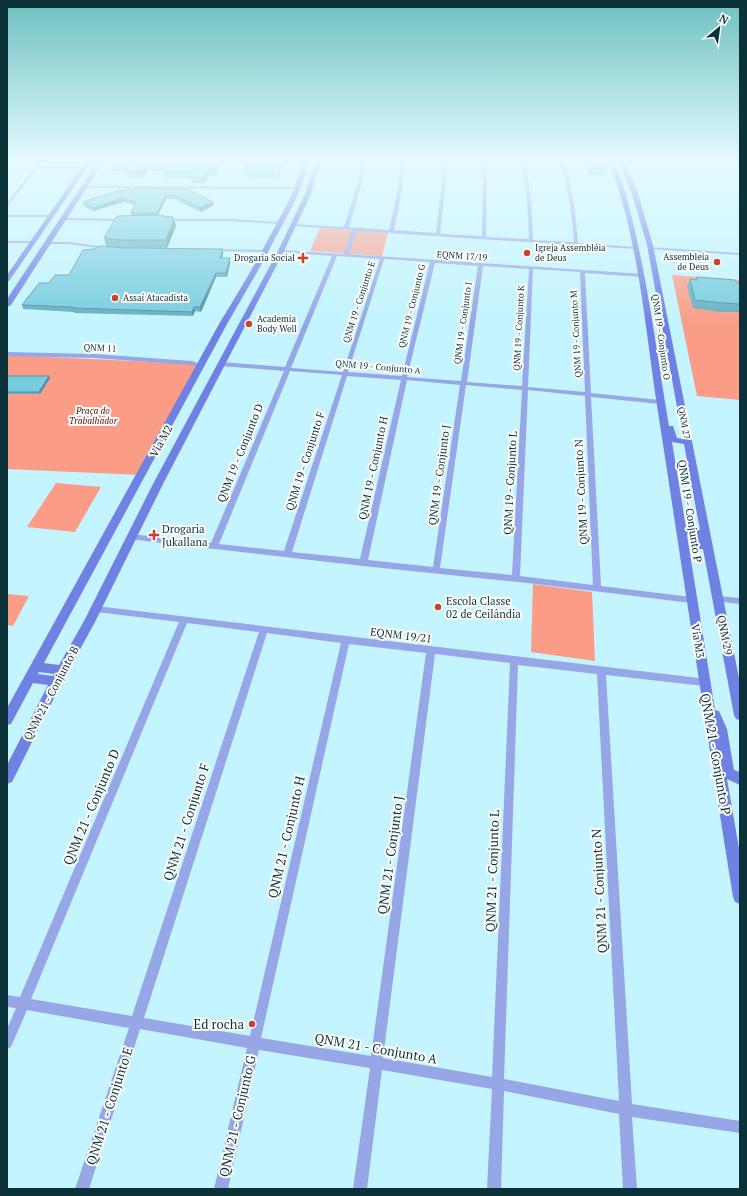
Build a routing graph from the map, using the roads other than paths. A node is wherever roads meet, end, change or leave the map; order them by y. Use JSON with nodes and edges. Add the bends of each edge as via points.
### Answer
{"nodes":[{"id":1,"x":67,"y":214,"type":"edge"},
{"id":2,"x":285,"y":214,"type":"edge"},
{"id":3,"x":299,"y":214,"type":"edge"},
{"id":4,"x":351,"y":214,"type":"edge"},
{"id":5,"x":395,"y":214,"type":"edge"},
{"id":6,"x":440,"y":214,"type":"edge"},
{"id":7,"x":484,"y":214,"type":"edge"},
{"id":8,"x":531,"y":214,"type":"edge"},
{"id":9,"x":574,"y":214,"type":"edge"},
{"id":10,"x":628,"y":214,"type":"edge"},
{"id":11,"x":642,"y":214,"type":"edge"},
{"id":12,"x":7,"y":216,"type":"edge"},
{"id":13,"x":51,"y":216,"type":"joint"},
{"id":14,"x":64,"y":219,"type":"junction"},
{"id":15,"x":131,"y":220,"type":"edge"},
{"id":16,"x":160,"y":220,"type":"edge"},
{"id":17,"x":280,"y":223,"type":"junction"},
{"id":18,"x":292,"y":225,"type":"junction"},
{"id":19,"x":346,"y":229,"type":"junction"},
{"id":20,"x":356,"y":229,"type":"junction"},
{"id":21,"x":391,"y":232,"type":"junction"},
{"id":22,"x":438,"y":234,"type":"junction"},
{"id":23,"x":484,"y":237,"type":"junction"},
{"id":24,"x":531,"y":240,"type":"junction"},
{"id":25,"x":7,"y":242,"type":"edge"},
{"id":26,"x":33,"y":242,"type":"junction"},
{"id":27,"x":47,"y":243,"type":"junction"},
{"id":28,"x":576,"y":243,"type":"junction"},
{"id":29,"x":635,"y":248,"type":"junction"},
{"id":30,"x":651,"y":248,"type":"junction"},
{"id":31,"x":108,"y":249,"type":"edge"},
{"id":32,"x":212,"y":250,"type":"edge"},
{"id":33,"x":266,"y":251,"type":"junction"},
{"id":34,"x":281,"y":251,"type":"junction"},
{"id":35,"x":740,"y":254,"type":"edge"},
{"id":36,"x":335,"y":255,"type":"junction"},
{"id":37,"x":346,"y":256,"type":"junction"},
{"id":38,"x":382,"y":259,"type":"junction"},
{"id":39,"x":433,"y":262,"type":"junction"},
{"id":40,"x":18,"y":265,"type":"junction"},
{"id":41,"x":481,"y":265,"type":"junction"},
{"id":42,"x":30,"y":269,"type":"junction"},
{"id":43,"x":531,"y":269,"type":"junction"},
{"id":44,"x":13,"y":271,"type":"junction"},
{"id":45,"x":270,"y":271,"type":"junction"},
{"id":46,"x":582,"y":272,"type":"junction"},
{"id":47,"x":253,"y":273,"type":"junction"},
{"id":48,"x":642,"y":276,"type":"junction"},
{"id":49,"x":266,"y":278,"type":"junction"},
{"id":50,"x":7,"y":280,"type":"edge"},
{"id":51,"x":661,"y":301,"type":"junction"},
{"id":52,"x":7,"y":305,"type":"edge"},
{"id":53,"x":7,"y":354,"type":"edge"},
{"id":54,"x":203,"y":363,"type":"junction"},
{"id":55,"x":221,"y":364,"type":"junction"},
{"id":56,"x":287,"y":369,"type":"junction"},
{"id":57,"x":345,"y":374,"type":"junction"},
{"id":58,"x":656,"y":375,"type":"junction"},
{"id":59,"x":404,"y":379,"type":"junction"},
{"id":60,"x":464,"y":384,"type":"junction"},
{"id":61,"x":525,"y":388,"type":"junction"},
{"id":62,"x":588,"y":395,"type":"junction"},
{"id":63,"x":660,"y":402,"type":"junction"},
{"id":64,"x":682,"y":409,"type":"junction"},
{"id":65,"x":688,"y":440,"type":"junction"},
{"id":66,"x":145,"y":489,"type":"junction"},
{"id":67,"x":682,"y":534,"type":"junction"},
{"id":68,"x":131,"y":537,"type":"junction"},
{"id":69,"x":214,"y":546,"type":"junction"},
{"id":70,"x":287,"y":554,"type":"junction"},
{"id":71,"x":363,"y":563,"type":"junction"},
{"id":72,"x":436,"y":570,"type":"junction"},
{"id":73,"x":516,"y":579,"type":"junction"},
{"id":74,"x":714,"y":580,"type":"junction"},
{"id":75,"x":597,"y":588,"type":"junction"},
{"id":76,"x":718,"y":599,"type":"junction"},
{"id":77,"x":691,"y":600,"type":"junction"},
{"id":78,"x":740,"y":601,"type":"edge"},
{"id":79,"x":96,"y":609,"type":"junction"},
{"id":80,"x":184,"y":620,"type":"junction"},
{"id":81,"x":264,"y":631,"type":"junction"},
{"id":82,"x":346,"y":639,"type":"junction"},
{"id":83,"x":431,"y":650,"type":"junction"},
{"id":84,"x":514,"y":660,"type":"junction"},
{"id":85,"x":36,"y":667,"type":"junction"},
{"id":86,"x":62,"y":670,"type":"junction"},
{"id":87,"x":601,"y":670,"type":"junction"},
{"id":88,"x":30,"y":678,"type":"junction"},
{"id":89,"x":56,"y":681,"type":"junction"},
{"id":90,"x":704,"y":682,"type":"junction"},
{"id":91,"x":707,"y":698,"type":"junction"},
{"id":92,"x":740,"y":716,"type":"edge"},
{"id":93,"x":7,"y":720,"type":"edge"},
{"id":94,"x":7,"y":778,"type":"edge"},
{"id":95,"x":740,"y":780,"type":"edge"},
{"id":96,"x":740,"y":897,"type":"edge"},
{"id":97,"x":7,"y":1001,"type":"edge"},
{"id":98,"x":23,"y":1004,"type":"junction"},
{"id":99,"x":136,"y":1022,"type":"junction"},
{"id":100,"x":253,"y":1042,"type":"junction"},
{"id":101,"x":7,"y":1043,"type":"edge"},
{"id":102,"x":376,"y":1064,"type":"junction"},
{"id":103,"x":498,"y":1084,"type":"junction"},
{"id":104,"x":625,"y":1109,"type":"junction"},
{"id":105,"x":740,"y":1127,"type":"edge"},
{"id":106,"x":82,"y":1189,"type":"edge"},
{"id":107,"x":221,"y":1189,"type":"edge"},
{"id":108,"x":360,"y":1189,"type":"edge"},
{"id":109,"x":494,"y":1189,"type":"edge"},
{"id":110,"x":630,"y":1189,"type":"edge"}],
"edges":[{"from":1,"to":14,"type":"main road"},
{"from":2,"to":17,"type":"main road","name":"Via M2"},
{"from":3,"to":18,"type":"main road"},
{"from":4,"to":19,"type":"street"},
{"from":5,"to":21,"type":"street"},
{"from":6,"to":22,"type":"street"},
{"from":7,"to":23,"type":"street"},
{"from":8,"to":24,"type":"street"},
{"from":9,"to":28,"type":"street"},
{"from":10,"to":29,"type":"main road"},
{"from":11,"to":30,"type":"main road","name":"QNM 27"},
{"from":12,"to":13,"type":"street"},
{"from":13,"to":26,"type":"main road"},
{"from":14,"to":15,"type":"street"},
{"from":14,"to":27,"type":"main road"},
{"from":16,"to":17,"type":"street"},
{"from":17,"to":33,"type":"main road","name":"Via M2"},
{"from":18,"to":19,"type":"street","name":"EQNM 17/19"},
{"from":18,"to":34,"type":"main road"},
{"from":19,"to":20,"type":"street","name":"EQNM 17/19"},
{"from":20,"to":21,"type":"street","name":"EQNM 17/19"},
{"from":20,"to":37,"type":"street"},
{"from":21,"to":22,"type":"street","name":"EQNM 17/19"},
{"from":22,"to":23,"type":"street","name":"EQNM 17/19"},
{"from":23,"to":24,"type":"street","name":"EQNM 17/19"},
{"from":24,"to":28,"type":"street","name":"EQNM 17/19"},
{"from":25,"to":26,"type":"street"},
{"from":26,"to":40,"type":"main road"},
{"from":27,"to":31,"type":"street","via":[[68,243]]},
{"from":27,"to":42,"type":"main road"},
{"from":28,"to":29,"type":"street","name":"EQNM 17/19"},
{"from":29,"to":48,"type":"main road"},
{"from":30,"to":35,"type":"street"},
{"from":30,"to":51,"type":"main road","name":"QNM 27"},
{"from":32,"to":33,"type":"street"},
{"from":33,"to":47,"type":"main road","name":"Via M2"},
{"from":34,"to":36,"type":"street","name":"EQNM 17/19"},
{"from":34,"to":45,"type":"main road"},
{"from":36,"to":37,"type":"street","name":"EQNM 17/19"},
{"from":36,"to":56,"type":"street","name":"QNM 19 - Conjunto D"},
{"from":37,"to":38,"type":"street","name":"EQNM 17/19"},
{"from":38,"to":39,"type":"street","name":"EQNM 17/19"},
{"from":38,"to":57,"type":"street","name":"QNM 19 - Conjunto E"},
{"from":39,"to":41,"type":"street","name":"EQNM 17/19"},
{"from":39,"to":59,"type":"street","name":"QNM 19 - Conjunto G"},
{"from":40,"to":42,"type":"main road"},
{"from":40,"to":44,"type":"main road"},
{"from":41,"to":43,"type":"street","name":"EQNM 17/19"},
{"from":41,"to":60,"type":"street","name":"QNM 19 - Conjunto I"},
{"from":42,"to":44,"type":"main road"},
{"from":42,"to":52,"type":"main road"},
{"from":43,"to":46,"type":"street","name":"EQNM 17/19"},
{"from":43,"to":61,"type":"street","name":"QNM 19 - Conjunto K"},
{"from":44,"to":50,"type":"main road"},
{"from":45,"to":47,"type":"main road"},
{"from":45,"to":49,"type":"main road"},
{"from":46,"to":48,"type":"street","name":"EQNM 17/19"},
{"from":46,"to":62,"type":"street","name":"QNM 19 - Conjunto M"},
{"from":47,"to":49,"type":"main road"},
{"from":47,"to":54,"type":"main road","name":"Via M2"},
{"from":48,"to":51,"type":"main road","via":[[648,301],[656,304]]},
{"from":48,"to":58,"type":"main road","name":"QNM 19 - Conjunto O"},
{"from":49,"to":55,"type":"main road"},
{"from":51,"to":64,"type":"main road","name":"QNM 27"},
{"from":53,"to":54,"type":"street","name":"QNM 11"},
{"from":54,"to":66,"type":"main road","name":"Via M2"},
{"from":55,"to":56,"type":"street","name":"QNM 19 - Conjunto A"},
{"from":55,"to":66,"type":"main road"},
{"from":56,"to":57,"type":"street","name":"QNM 19 - Conjunto A"},
{"from":56,"to":69,"type":"street","name":"QNM 19 - Conjunto D"},
{"from":57,"to":59,"type":"street","name":"QNM 19 - Conjunto A"},
{"from":57,"to":70,"type":"street","name":"QNM 19 - Conjunto F"},
{"from":58,"to":63,"type":"main road","name":"QNM 19 - Conjunto O"},
{"from":58,"to":64,"type":"main road","via":[[670,376],[674,397]]},
{"from":59,"to":60,"type":"street","name":"QNM 19 - Conjunto A"},
{"from":59,"to":71,"type":"street","name":"QNM 19 - Conjunto H"},
{"from":60,"to":61,"type":"street","name":"QNM 19 - Conjunto A"},
{"from":60,"to":72,"type":"street","name":"QNM 19 - Conjunto J"},
{"from":61,"to":62,"type":"street","name":"QNM 19 - Conjunto A"},
{"from":61,"to":73,"type":"street","name":"QNM 19 - Conjunto L"},
{"from":62,"to":63,"type":"street","name":"QNM 19 - Conjunto A"},
{"from":62,"to":75,"type":"street","name":"QNM 19 - Conjunto N"},
{"from":63,"to":65,"type":"main road","via":[[668,418],[672,439],[680,442]]},
{"from":63,"to":67,"type":"main road","name":"QNM 19 - Conjunto P"},
{"from":64,"to":65,"type":"main road","name":"QNM 27"},
{"from":65,"to":74,"type":"main road","name":"QNM 27"},
{"from":66,"to":68,"type":"main road"},
{"from":66,"to":85,"type":"main road","name":"Via M2"},
{"from":67,"to":74,"type":"main road","via":[[691,530],[700,535],[705,563]]},
{"from":67,"to":77,"type":"main road","name":"QNM 19 - Conjunto P"},
{"from":68,"to":69,"type":"street"},
{"from":68,"to":79,"type":"main road"},
{"from":69,"to":70,"type":"street"},
{"from":70,"to":71,"type":"street"},
{"from":71,"to":72,"type":"street"},
{"from":72,"to":73,"type":"street"},
{"from":73,"to":75,"type":"street"},
{"from":74,"to":76,"type":"main road","name":"QNM 27"},
{"from":75,"to":77,"type":"street"},
{"from":76,"to":78,"type":"street","name":"QNM 29"},
{"from":76,"to":92,"type":"main road","name":"QNM 29"},
{"from":77,"to":90,"type":"main road","name":"Via M3"},
{"from":79,"to":80,"type":"street","name":"EQNM 19/21"},
{"from":79,"to":86,"type":"main road","name":"QNM 21 - Conjunto B"},
{"from":80,"to":81,"type":"street","name":"EQNM 19/21"},
{"from":80,"to":98,"type":"street","name":"QNM 21 - Conjunto D"},
{"from":81,"to":82,"type":"street","name":"EQNM 19/21"},
{"from":81,"to":99,"type":"street","name":"QNM 21 - Conjunto F"},
{"from":82,"to":83,"type":"street","name":"EQNM 19/21"},
{"from":82,"to":100,"type":"street","name":"QNM 21 - Conjunto H"},
{"from":83,"to":84,"type":"street","name":"EQNM 19/21"},
{"from":83,"to":102,"type":"street","name":"QNM 21 - Conjunto J"},
{"from":84,"to":87,"type":"street","name":"EQNM 19/21"},
{"from":84,"to":103,"type":"street","name":"QNM 21 - Conjunto L"},
{"from":85,"to":86,"type":"main road"},
{"from":85,"to":88,"type":"main road","name":"Via M2"},
{"from":86,"to":89,"type":"main road","name":"QNM 21 - Conjunto B"},
{"from":87,"to":90,"type":"street","name":"EQNM 19/21"},
{"from":87,"to":104,"type":"street","name":"QNM 21 - Conjunto N"},
{"from":88,"to":89,"type":"main road"},
{"from":88,"to":93,"type":"main road","name":"Via M2"},
{"from":89,"to":94,"type":"main road","name":"QNM 21 - Conjunto B"},
{"from":90,"to":91,"type":"main road","name":"QNM 21 - Conjunto P"},
{"from":91,"to":95,"type":"main road","via":[[720,729],[728,773]]},
{"from":91,"to":96,"type":"main road","name":"QNM 21 - Conjunto P"},
{"from":97,"to":98,"type":"street","name":"QNM 21 - Conjunto A"},
{"from":98,"to":99,"type":"street","name":"QNM 21 - Conjunto A"},
{"from":98,"to":101,"type":"street","name":"QNM 21 - Conjunto D"},
{"from":99,"to":100,"type":"street","name":"QNM 21 - Conjunto A"},
{"from":99,"to":106,"type":"street","name":"QNM 21 - Conjunto E"},
{"from":100,"to":102,"type":"street","name":"QNM 21 - Conjunto A"},
{"from":100,"to":107,"type":"street","name":"QNM 21 - Conjunto G"},
{"from":102,"to":103,"type":"street","name":"QNM 21 - Conjunto A"},
{"from":102,"to":108,"type":"street","name":"QNM 21 - Conjunto J"},
{"from":103,"to":104,"type":"street","name":"QNM 21 - Conjunto A"},
{"from":103,"to":109,"type":"street","name":"QNM 21 - Conjunto L"},
{"from":104,"to":105,"type":"street","name":"QNM 21 - Conjunto A"},
{"from":104,"to":110,"type":"street","name":"QNM 21 - Conjunto N"}]}
